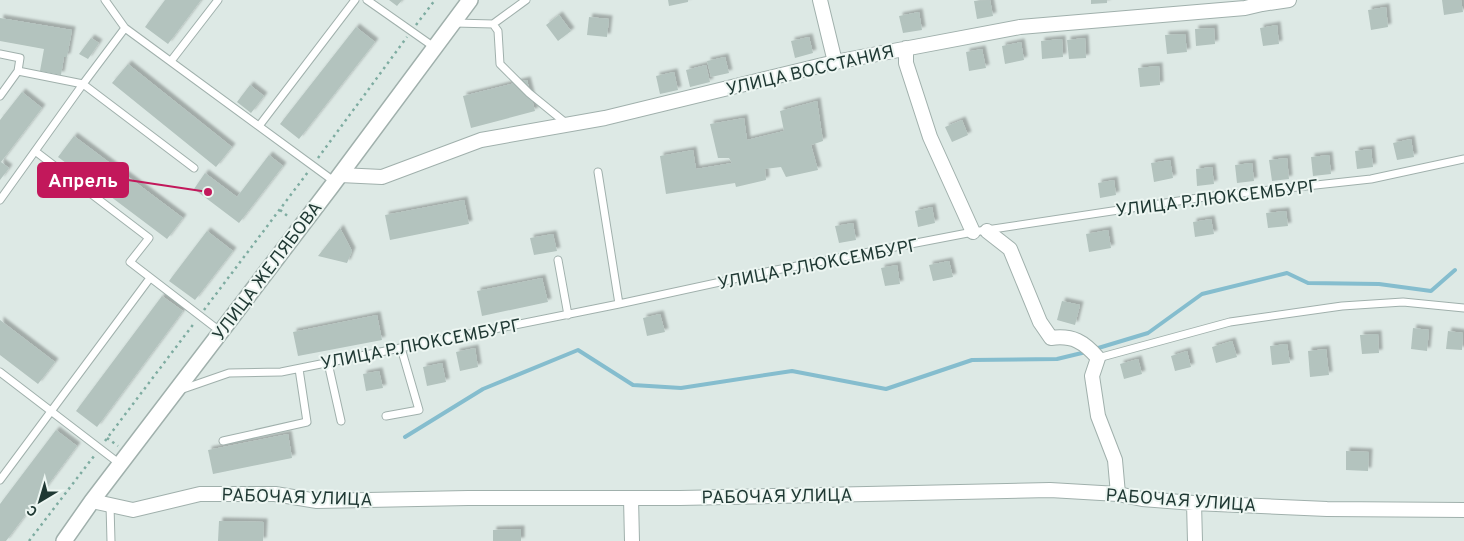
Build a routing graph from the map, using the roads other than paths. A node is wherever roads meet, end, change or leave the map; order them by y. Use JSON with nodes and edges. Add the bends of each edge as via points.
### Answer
{"nodes":[{"id":1,"x":105,"y":0,"type":"edge"},
{"id":2,"x":218,"y":0,"type":"edge"},
{"id":3,"x":355,"y":0,"type":"edge"},
{"id":4,"x":367,"y":0,"type":"edge"},
{"id":5,"x":470,"y":0,"type":"edge"},
{"id":6,"x":526,"y":0,"type":"edge"},
{"id":7,"x":820,"y":0,"type":"edge"},
{"id":8,"x":1289,"y":0,"type":"edge"},
{"id":9,"x":1261,"y":2,"type":"edge"},
{"id":10,"x":453,"y":23,"type":"junction"},
{"id":11,"x":493,"y":24,"type":"junction"},
{"id":12,"x":125,"y":28,"type":"junction"},
{"id":13,"x":434,"y":47,"type":"junction"},
{"id":14,"x":906,"y":48,"type":"junction"},
{"id":15,"x":0,"y":54,"type":"edge"},
{"id":16,"x":171,"y":61,"type":"junction"},
{"id":17,"x":835,"y":62,"type":"junction"},
{"id":18,"x":18,"y":71,"type":"junction"},
{"id":19,"x":83,"y":84,"type":"junction"},
{"id":20,"x":0,"y":96,"type":"edge"},
{"id":21,"x":567,"y":124,"type":"junction"},
{"id":22,"x":259,"y":126,"type":"junction"},
{"id":23,"x":34,"y":152,"type":"junction"},
{"id":24,"x":1464,"y":159,"type":"edge"},
{"id":25,"x":194,"y":168,"type":"dead end"},
{"id":26,"x":598,"y":172,"type":"dead end"},
{"id":27,"x":337,"y":179,"type":"junction"},
{"id":28,"x":0,"y":200,"type":"edge"},
{"id":29,"x":973,"y":232,"type":"junction"},
{"id":30,"x":987,"y":232,"type":"junction"},
{"id":31,"x":558,"y":260,"type":"dead end"},
{"id":32,"x":150,"y":278,"type":"junction"},
{"id":33,"x":620,"y":304,"type":"junction"},
{"id":34,"x":1464,"y":308,"type":"edge"},
{"id":35,"x":568,"y":315,"type":"junction"},
{"id":36,"x":220,"y":332,"type":"junction"},
{"id":37,"x":401,"y":348,"type":"junction"},
{"id":38,"x":1098,"y":358,"type":"junction"},
{"id":39,"x":328,"y":363,"type":"junction"},
{"id":40,"x":299,"y":369,"type":"junction"},
{"id":41,"x":0,"y":372,"type":"edge"},
{"id":42,"x":177,"y":391,"type":"junction"},
{"id":43,"x":51,"y":410,"type":"junction"},
{"id":44,"x":386,"y":416,"type":"dead end"},
{"id":45,"x":341,"y":421,"type":"dead end"},
{"id":46,"x":223,"y":440,"type":"dead end"},
{"id":47,"x":120,"y":464,"type":"junction"},
{"id":48,"x":0,"y":480,"type":"edge"},
{"id":49,"x":1118,"y":494,"type":"junction"},
{"id":50,"x":631,"y":498,"type":"junction"},
{"id":51,"x":92,"y":501,"type":"junction"},
{"id":52,"x":1194,"y":503,"type":"junction"},
{"id":53,"x":110,"y":505,"type":"junction"},
{"id":54,"x":1464,"y":510,"type":"edge"},
{"id":55,"x":64,"y":541,"type":"edge"},
{"id":56,"x":111,"y":541,"type":"edge"},
{"id":57,"x":632,"y":541,"type":"edge"},
{"id":58,"x":1195,"y":541,"type":"edge"}],
"edges":[{"from":1,"to":12,"type":"lane"},
{"from":2,"to":16,"type":"lane"},
{"from":3,"to":22,"type":"lane"},
{"from":4,"to":13,"type":"lane"},
{"from":5,"to":10,"type":"street","name":"УЛИЦА ЖЕЛЯБОВА"},
{"from":6,"to":11,"type":"lane"},
{"from":7,"to":17,"type":"street"},
{"from":8,"to":9,"type":"street","name":"УЛИЦА ВОССТАНИЯ"},
{"from":9,"to":14,"type":"street","name":"УЛИЦА ВОССТАНИЯ","via":[[1245,8],[1020,27]]},
{"from":10,"to":11,"type":"lane"},
{"from":10,"to":13,"type":"street","name":"УЛИЦА ЖЕЛЯБОВА"},
{"from":11,"to":21,"type":"lane","via":[[498,31],[500,64]]},
{"from":12,"to":16,"type":"lane"},
{"from":12,"to":19,"type":"lane"},
{"from":13,"to":27,"type":"street","name":"УЛИЦА ЖЕЛЯБОВА"},
{"from":14,"to":17,"type":"street","name":"УЛИЦА ВОССТАНИЯ"},
{"from":14,"to":29,"type":"street","via":[[906,63],[930,137]]},
{"from":15,"to":18,"type":"lane","via":[[20,58]]},
{"from":16,"to":22,"type":"lane"},
{"from":17,"to":21,"type":"street","name":"УЛИЦА ВОССТАНИЯ"},
{"from":18,"to":19,"type":"lane"},
{"from":18,"to":20,"type":"lane"},
{"from":19,"to":23,"type":"lane"},
{"from":19,"to":25,"type":"lane"},
{"from":21,"to":27,"type":"street","name":"УЛИЦА ВОССТАНИЯ","via":[[481,140],[382,177]]},
{"from":22,"to":27,"type":"lane","via":[[312,166]]},
{"from":23,"to":28,"type":"lane"},
{"from":23,"to":32,"type":"lane","via":[[148,238],[130,262]]},
{"from":24,"to":30,"type":"lane","name":"УЛИЦА Р.ЛЮКСЕМБУРГ","via":[[1371,179],[1205,197]]},
{"from":26,"to":33,"type":"lane"},
{"from":27,"to":36,"type":"street","name":"УЛИЦА ЖЕЛЯБОВА"},
{"from":29,"to":30,"type":"lane","name":"УЛИЦА Р.ЛЮКСЕМБУРГ"},
{"from":29,"to":33,"type":"lane","name":"УЛИЦА Р.ЛЮКСЕМБУРГ"},
{"from":30,"to":38,"type":"street","via":[[1010,249],[1040,322],[1051,338],[1065,336],[1088,346]]},
{"from":31,"to":35,"type":"lane"},
{"from":32,"to":36,"type":"lane"},
{"from":32,"to":43,"type":"lane"},
{"from":33,"to":35,"type":"lane","name":"УЛИЦА Р.ЛЮКСЕМБУРГ"},
{"from":34,"to":38,"type":"lane","via":[[1403,302],[1342,306],[1230,322]]},
{"from":35,"to":37,"type":"lane","name":"УЛИЦА Р.ЛЮКСЕМБУРГ"},
{"from":36,"to":42,"type":"street","name":"УЛИЦА ЖЕЛЯБОВА"},
{"from":37,"to":39,"type":"lane","name":"УЛИЦА Р.ЛЮКСЕМБУРГ"},
{"from":37,"to":44,"type":"lane","via":[[419,410]]},
{"from":38,"to":49,"type":"street","via":[[1092,376],[1098,416],[1115,460]]},
{"from":39,"to":40,"type":"lane","name":"УЛИЦА Р.ЛЮКСЕМБУРГ"},
{"from":39,"to":45,"type":"lane"},
{"from":40,"to":42,"type":"lane","name":"УЛИЦА Р.ЛЮКСЕМБУРГ","via":[[229,373]]},
{"from":40,"to":46,"type":"lane","via":[[307,422]]},
{"from":41,"to":43,"type":"lane"},
{"from":42,"to":47,"type":"street","name":"УЛИЦА ЖЕЛЯБОВА"},
{"from":43,"to":47,"type":"lane"},
{"from":43,"to":48,"type":"lane"},
{"from":47,"to":51,"type":"street","name":"УЛИЦА ЖЕЛЯБОВА"},
{"from":49,"to":50,"type":"street","name":"РАБОЧАЯ УЛИЦА","via":[[1050,490]]},
{"from":49,"to":52,"type":"street","name":"РАБОЧАЯ УЛИЦА"},
{"from":50,"to":53,"type":"street","name":"РАБОЧАЯ УЛИЦА","via":[[317,501],[275,494],[200,494],[133,510]]},
{"from":50,"to":57,"type":"street"},
{"from":51,"to":53,"type":"street","name":"РАБОЧАЯ УЛИЦА"},
{"from":51,"to":55,"type":"street","name":"УЛИЦА ЖЕЛЯБОВА"},
{"from":52,"to":54,"type":"street","name":"РАБОЧАЯ УЛИЦА","via":[[1328,509]]},
{"from":52,"to":58,"type":"street"},
{"from":53,"to":56,"type":"lane"}]}
